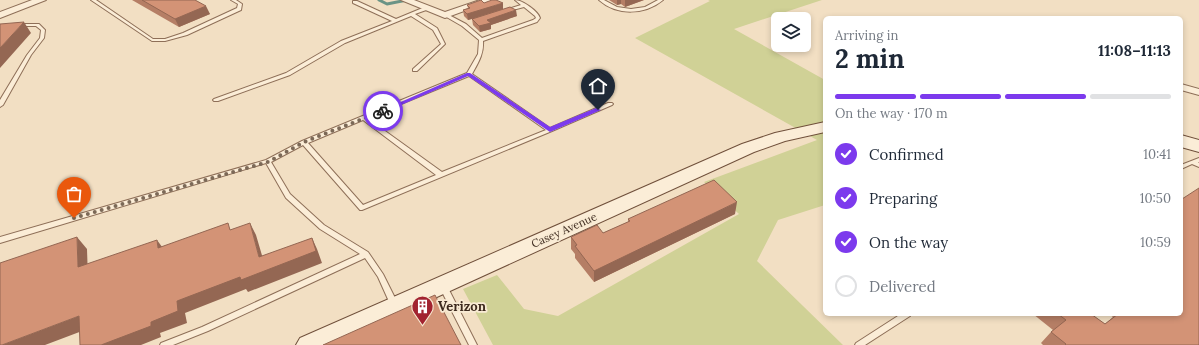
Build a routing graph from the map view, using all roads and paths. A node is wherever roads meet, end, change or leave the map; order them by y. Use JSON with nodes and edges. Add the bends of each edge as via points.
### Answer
{"nodes":[{"id":1,"x":41,"y":0,"type":"edge"},
{"id":2,"x":93,"y":0,"type":"edge"},
{"id":3,"x":233,"y":0,"type":"edge"},
{"id":4,"x":489,"y":0,"type":"edge"},
{"id":5,"x":517,"y":0,"type":"edge"},
{"id":6,"x":601,"y":0,"type":"edge"},
{"id":7,"x":661,"y":0,"type":"edge"},
{"id":8,"x":408,"y":1,"type":"edge"},
{"id":9,"x":355,"y":2,"type":"dead end"},
{"id":10,"x":524,"y":6,"type":"junction"},
{"id":11,"x":427,"y":8,"type":"junction"},
{"id":12,"x":502,"y":13,"type":"edge"},
{"id":13,"x":412,"y":14,"type":"junction"},
{"id":14,"x":0,"y":15,"type":"edge"},
{"id":15,"x":446,"y":15,"type":"junction"},
{"id":16,"x":396,"y":21,"type":"junction"},
{"id":17,"x":471,"y":23,"type":"edge"},
{"id":18,"x":11,"y":25,"type":"edge"},
{"id":19,"x":464,"y":25,"type":"junction"},
{"id":20,"x":481,"y":40,"type":"junction"},
{"id":21,"x":415,"y":70,"type":"dead end"},
{"id":22,"x":468,"y":74,"type":"junction"},
{"id":23,"x":1183,"y":88,"type":"edge"},
{"id":24,"x":1199,"y":92,"type":"edge"},
{"id":25,"x":216,"y":100,"type":"dead end"},
{"id":26,"x":0,"y":104,"type":"edge"},
{"id":27,"x":610,"y":104,"type":"dead end"},
{"id":28,"x":364,"y":118,"type":"junction"},
{"id":29,"x":823,"y":127,"type":"edge"},
{"id":30,"x":550,"y":130,"type":"junction"},
{"id":31,"x":1183,"y":141,"type":"edge"},
{"id":32,"x":304,"y":142,"type":"junction"},
{"id":33,"x":1199,"y":146,"type":"edge"},
{"id":34,"x":1199,"y":160,"type":"edge"},
{"id":35,"x":268,"y":162,"type":"junction"},
{"id":36,"x":1192,"y":162,"type":"junction"},
{"id":37,"x":1183,"y":166,"type":"edge"},
{"id":38,"x":1199,"y":166,"type":"edge"},
{"id":39,"x":441,"y":175,"type":"junction"},
{"id":40,"x":0,"y":240,"type":"edge"},
{"id":41,"x":366,"y":254,"type":"junction"},
{"id":42,"x":442,"y":285,"type":"junction"},
{"id":43,"x":395,"y":306,"type":"junction"},
{"id":44,"x":904,"y":316,"type":"edge"},
{"id":45,"x":164,"y":345,"type":"edge"},
{"id":46,"x":308,"y":345,"type":"edge"},
{"id":47,"x":473,"y":345,"type":"edge"},
{"id":48,"x":859,"y":345,"type":"edge"}],
"edges":[{"from":1,"to":14,"type":"street"},
{"from":2,"to":3,"type":"lane","via":[[152,40],[165,40],[185,34],[239,9],[240,4]]},
{"from":4,"to":15,"type":"street"},
{"from":5,"to":10,"type":"lane"},
{"from":6,"to":7,"type":"lane","via":[[625,12],[650,8]]},
{"from":8,"to":11,"type":"street"},
{"from":9,"to":16,"type":"lane"},
{"from":10,"to":12,"type":"lane"},
{"from":10,"to":20,"type":"lane","via":[[537,14],[538,18],[535,21]]},
{"from":11,"to":13,"type":"lane"},
{"from":11,"to":15,"type":"street"},
{"from":13,"to":16,"type":"lane"},
{"from":13,"to":21,"type":"lane","via":[[435,29],[443,44]]},
{"from":15,"to":19,"type":"lane"},
{"from":16,"to":25,"type":"lane","via":[[344,42],[288,74]]},
{"from":17,"to":19,"type":"lane"},
{"from":18,"to":26,"type":"lane","via":[[37,25],[43,30],[42,38],[28,55]]},
{"from":19,"to":20,"type":"lane"},
{"from":20,"to":22,"type":"lane","via":[[482,48],[478,61]]},
{"from":22,"to":28,"type":"lane"},
{"from":22,"to":30,"type":"lane"},
{"from":23,"to":24,"type":"street"},
{"from":27,"to":30,"type":"lane"},
{"from":28,"to":32,"type":"lane"},
{"from":28,"to":39,"type":"lane"},
{"from":29,"to":42,"type":"street","name":"Casey Avenue","via":[[748,148]]},
{"from":30,"to":39,"type":"lane"},
{"from":31,"to":33,"type":"street"},
{"from":32,"to":35,"type":"lane"},
{"from":32,"to":39,"type":"lane","via":[[362,208]]},
{"from":34,"to":36,"type":"lane"},
{"from":35,"to":40,"type":"lane"},
{"from":35,"to":41,"type":"lane","via":[[288,196],[322,227]]},
{"from":36,"to":37,"type":"lane"},
{"from":36,"to":38,"type":"lane"},
{"from":41,"to":43,"type":"lane","via":[[381,276]]},
{"from":41,"to":45,"type":"lane","via":[[212,326]]},
{"from":42,"to":43,"type":"street","name":"Casey Avenue"},
{"from":42,"to":47,"type":"lane"},
{"from":43,"to":46,"type":"street","name":"Casey Avenue"},
{"from":44,"to":48,"type":"lane"}]}
